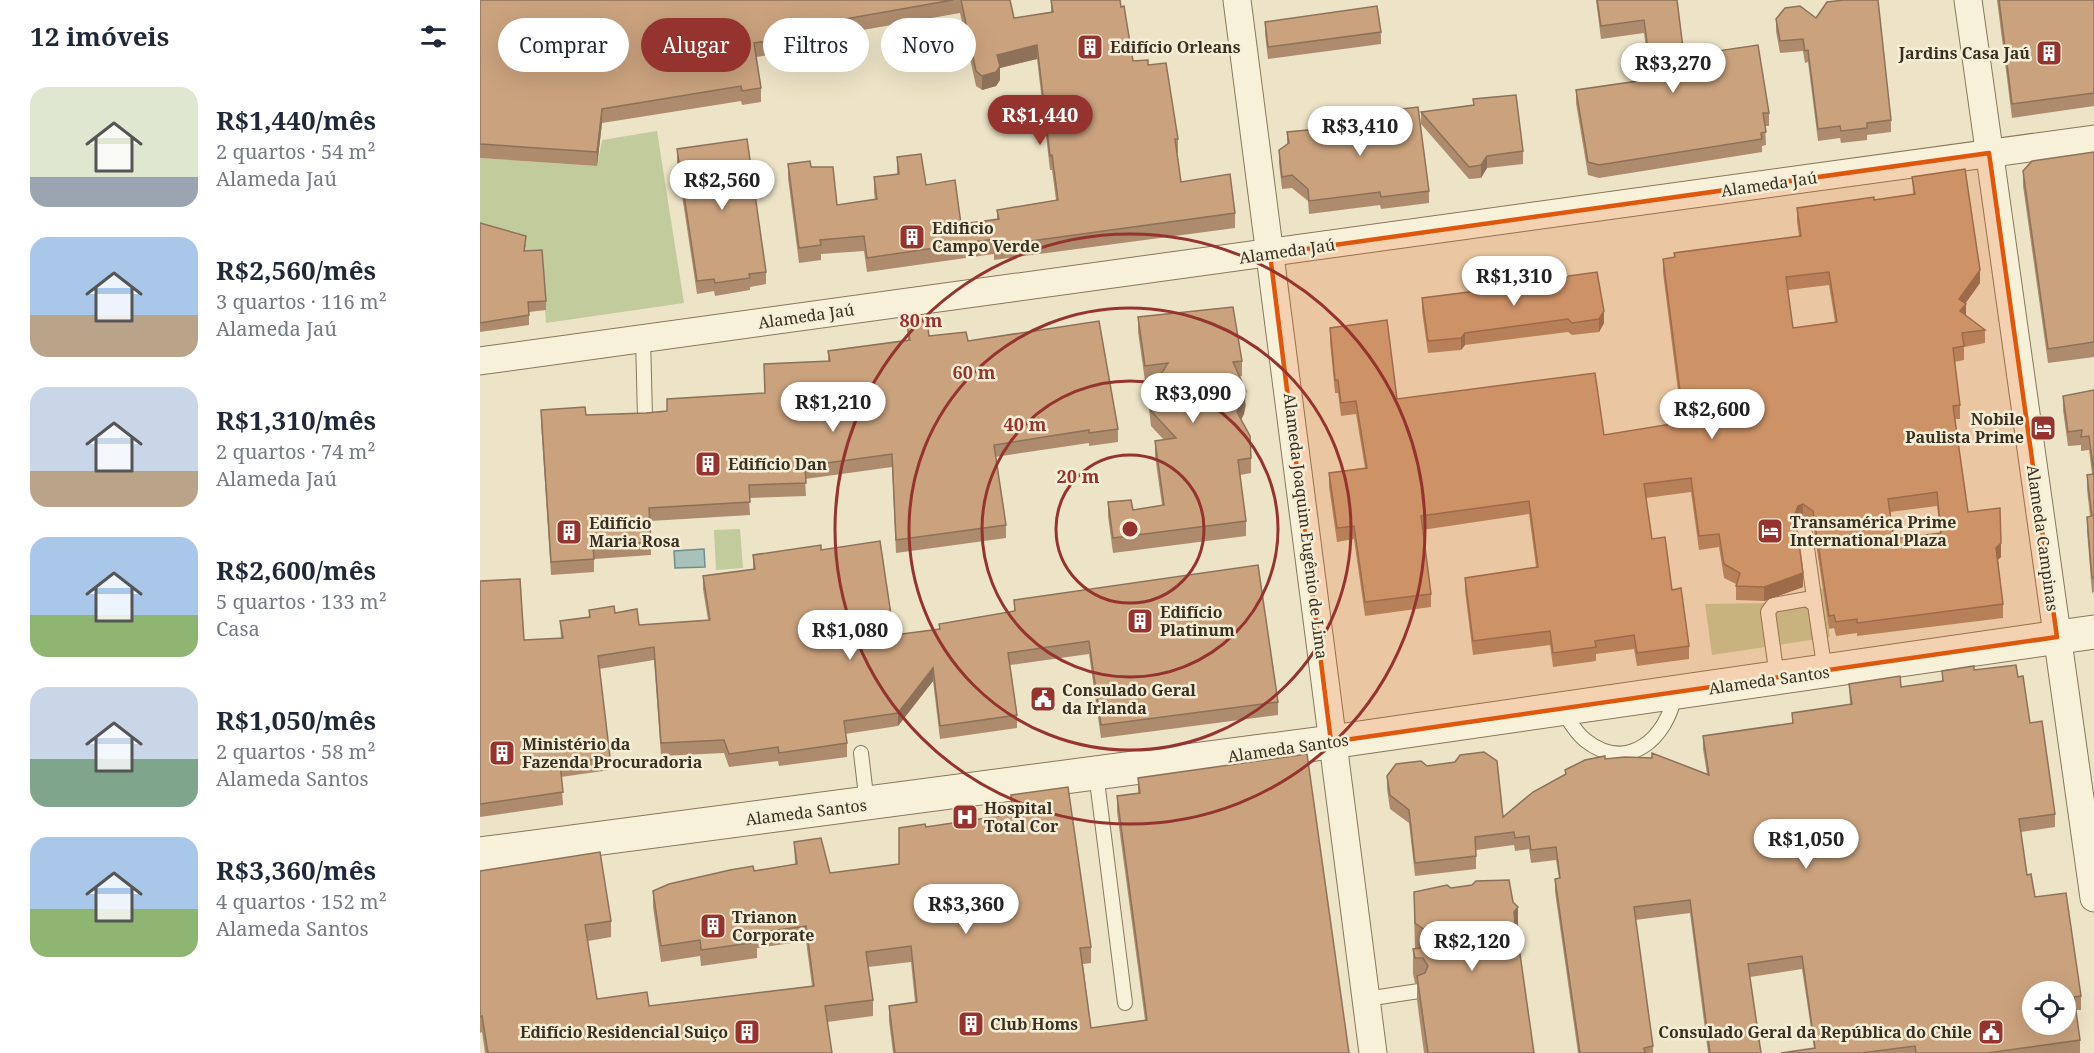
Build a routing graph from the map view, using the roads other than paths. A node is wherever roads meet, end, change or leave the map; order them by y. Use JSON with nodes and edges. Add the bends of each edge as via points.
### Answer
{"nodes":[{"id":1,"x":1237,"y":0,"type":"edge"},
{"id":2,"x":1968,"y":0,"type":"edge"},
{"id":3,"x":2094,"y":139,"type":"edge"},
{"id":4,"x":1989,"y":153,"type":"junction"},
{"id":5,"x":1270,"y":254,"type":"junction"},
{"id":6,"x":643,"y":338,"type":"junction"},
{"id":7,"x":480,"y":361,"type":"edge"},
{"id":8,"x":645,"y":417,"type":"edge"},
{"id":9,"x":1804,"y":526,"type":"edge"},
{"id":10,"x":1815,"y":605,"type":"junction"},
{"id":11,"x":2094,"y":632,"type":"edge"},
{"id":12,"x":2057,"y":637,"type":"junction"},
{"id":13,"x":1825,"y":672,"type":"junction"},
{"id":14,"x":1777,"y":679,"type":"junction"},
{"id":15,"x":1675,"y":694,"type":"junction"},
{"id":16,"x":1562,"y":710,"type":"junction"},
{"id":17,"x":1331,"y":742,"type":"junction"},
{"id":18,"x":861,"y":753,"type":"dead end"},
{"id":19,"x":1096,"y":774,"type":"junction"},
{"id":20,"x":867,"y":804,"type":"junction"},
{"id":21,"x":480,"y":854,"type":"edge"},
{"id":22,"x":2094,"y":898,"type":"edge"},
{"id":23,"x":1419,"y":991,"type":"edge"},
{"id":24,"x":1366,"y":999,"type":"junction"},
{"id":25,"x":1125,"y":1003,"type":"dead end"},
{"id":26,"x":1373,"y":1053,"type":"edge"}],
"edges":[{"from":1,"to":5,"type":"street","name":"Alameda Joaquim Eugênio de Lima"},
{"from":2,"to":4,"type":"street","name":"Alameda Campinas"},
{"from":3,"to":4,"type":"street","name":"Alameda Jaú"},
{"from":4,"to":5,"type":"street","name":"Alameda Jaú"},
{"from":4,"to":12,"type":"street","name":"Alameda Campinas"},
{"from":5,"to":6,"type":"street","name":"Alameda Jaú"},
{"from":5,"to":17,"type":"street","name":"Alameda Joaquim Eugênio de Lima"},
{"from":6,"to":7,"type":"street","name":"Alameda Jaú"},
{"from":6,"to":8,"type":"lane"},
{"from":9,"to":10,"type":"lane"},
{"from":10,"to":13,"type":"lane"},
{"from":10,"to":14,"type":"lane","via":[[1807,599],[1773,605],[1768,612]]},
{"from":11,"to":12,"type":"street","name":"Alameda Santos"},
{"from":12,"to":13,"type":"street","name":"Alameda Santos"},
{"from":12,"to":22,"type":"street","name":"Alameda Campinas"},
{"from":13,"to":14,"type":"street","name":"Alameda Santos"},
{"from":14,"to":15,"type":"street","name":"Alameda Santos"},
{"from":15,"to":16,"type":"street","name":"Alameda Santos"},
{"from":15,"to":16,"type":"lane","via":[[1671,714],[1656,736],[1632,759],[1591,744]]},
{"from":16,"to":17,"type":"street","name":"Alameda Santos"},
{"from":17,"to":19,"type":"street","name":"Alameda Santos"},
{"from":17,"to":24,"type":"street","name":"Alameda Joaquim Eugênio de Lima"},
{"from":18,"to":20,"type":"lane"},
{"from":19,"to":20,"type":"street","name":"Alameda Santos"},
{"from":19,"to":25,"type":"lane"},
{"from":20,"to":21,"type":"street","name":"Alameda Santos"},
{"from":23,"to":24,"type":"lane"},
{"from":24,"to":26,"type":"street","name":"Alameda Joaquim Eugênio de Lima"}]}
